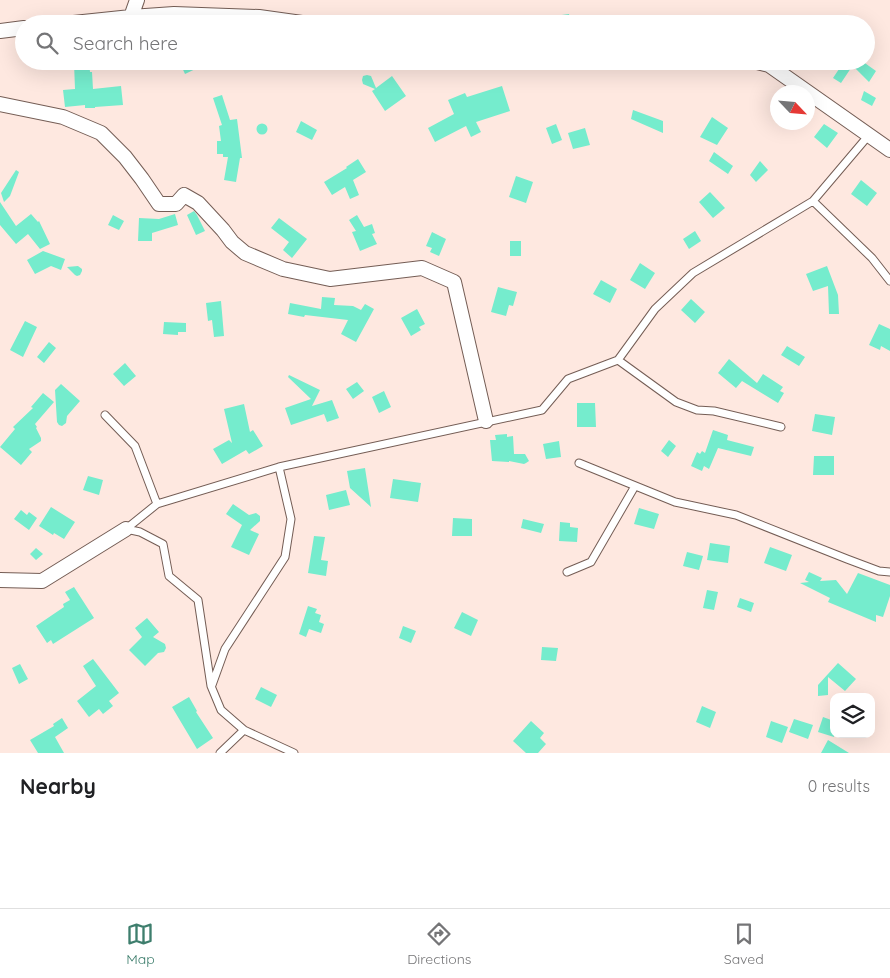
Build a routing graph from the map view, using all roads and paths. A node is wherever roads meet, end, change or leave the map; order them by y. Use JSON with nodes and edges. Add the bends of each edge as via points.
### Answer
{"nodes":[{"id":1,"x":136,"y":0,"type":"edge"},
{"id":2,"x":131,"y":15,"type":"edge"},
{"id":3,"x":152,"y":15,"type":"edge"},
{"id":4,"x":202,"y":15,"type":"edge"},
{"id":5,"x":15,"y":29,"type":"edge"},
{"id":6,"x":0,"y":31,"type":"edge"},
{"id":7,"x":775,"y":70,"type":"edge"},
{"id":8,"x":0,"y":104,"type":"edge"},
{"id":9,"x":869,"y":135,"type":"junction"},
{"id":10,"x":890,"y":150,"type":"edge"},
{"id":11,"x":813,"y":201,"type":"junction"},
{"id":12,"x":890,"y":281,"type":"edge"},
{"id":13,"x":618,"y":360,"type":"junction"},
{"id":14,"x":105,"y":415,"type":"dead end"},
{"id":15,"x":486,"y":421,"type":"junction"},
{"id":16,"x":781,"y":427,"type":"dead end"},
{"id":17,"x":579,"y":463,"type":"dead end"},
{"id":18,"x":279,"y":467,"type":"junction"},
{"id":19,"x":635,"y":486,"type":"junction"},
{"id":20,"x":157,"y":504,"type":"junction"},
{"id":21,"x":126,"y":529,"type":"junction"},
{"id":22,"x":567,"y":572,"type":"dead end"},
{"id":23,"x":890,"y":572,"type":"edge"},
{"id":24,"x":0,"y":580,"type":"edge"},
{"id":25,"x":211,"y":686,"type":"junction"},
{"id":26,"x":244,"y":730,"type":"junction"},
{"id":27,"x":220,"y":753,"type":"edge"},
{"id":28,"x":294,"y":753,"type":"edge"}],
"edges":[{"from":1,"to":2,"type":"street"},
{"from":3,"to":4,"type":"street"},
{"from":5,"to":6,"type":"street"},
{"from":7,"to":9,"type":"street"},
{"from":8,"to":15,"type":"street","via":[[63,117],[101,134],[126,157],[159,204],[176,204],[184,195],[187,196],[198,203],[245,253],[283,269],[330,279],[422,268],[454,282]]},
{"from":9,"to":10,"type":"street"},
{"from":9,"to":11,"type":"lane"},
{"from":11,"to":12,"type":"lane","via":[[872,258]]},
{"from":11,"to":13,"type":"lane","via":[[693,273],[655,309]]},
{"from":13,"to":15,"type":"lane","via":[[568,379],[542,410]]},
{"from":13,"to":16,"type":"lane","via":[[683,405]]},
{"from":14,"to":20,"type":"lane","via":[[135,446]]},
{"from":15,"to":18,"type":"lane"},
{"from":17,"to":19,"type":"lane"},
{"from":18,"to":20,"type":"lane"},
{"from":18,"to":25,"type":"lane","via":[[290,519],[285,557],[226,649]]},
{"from":19,"to":22,"type":"lane","via":[[591,562]]},
{"from":19,"to":23,"type":"lane","via":[[675,502],[736,515],[879,571]]},
{"from":20,"to":21,"type":"lane"},
{"from":21,"to":24,"type":"street","via":[[42,581]]},
{"from":21,"to":25,"type":"lane","via":[[163,544],[169,576],[198,600]]},
{"from":25,"to":26,"type":"lane","via":[[221,710]]},
{"from":26,"to":27,"type":"lane"},
{"from":26,"to":28,"type":"lane"}]}
